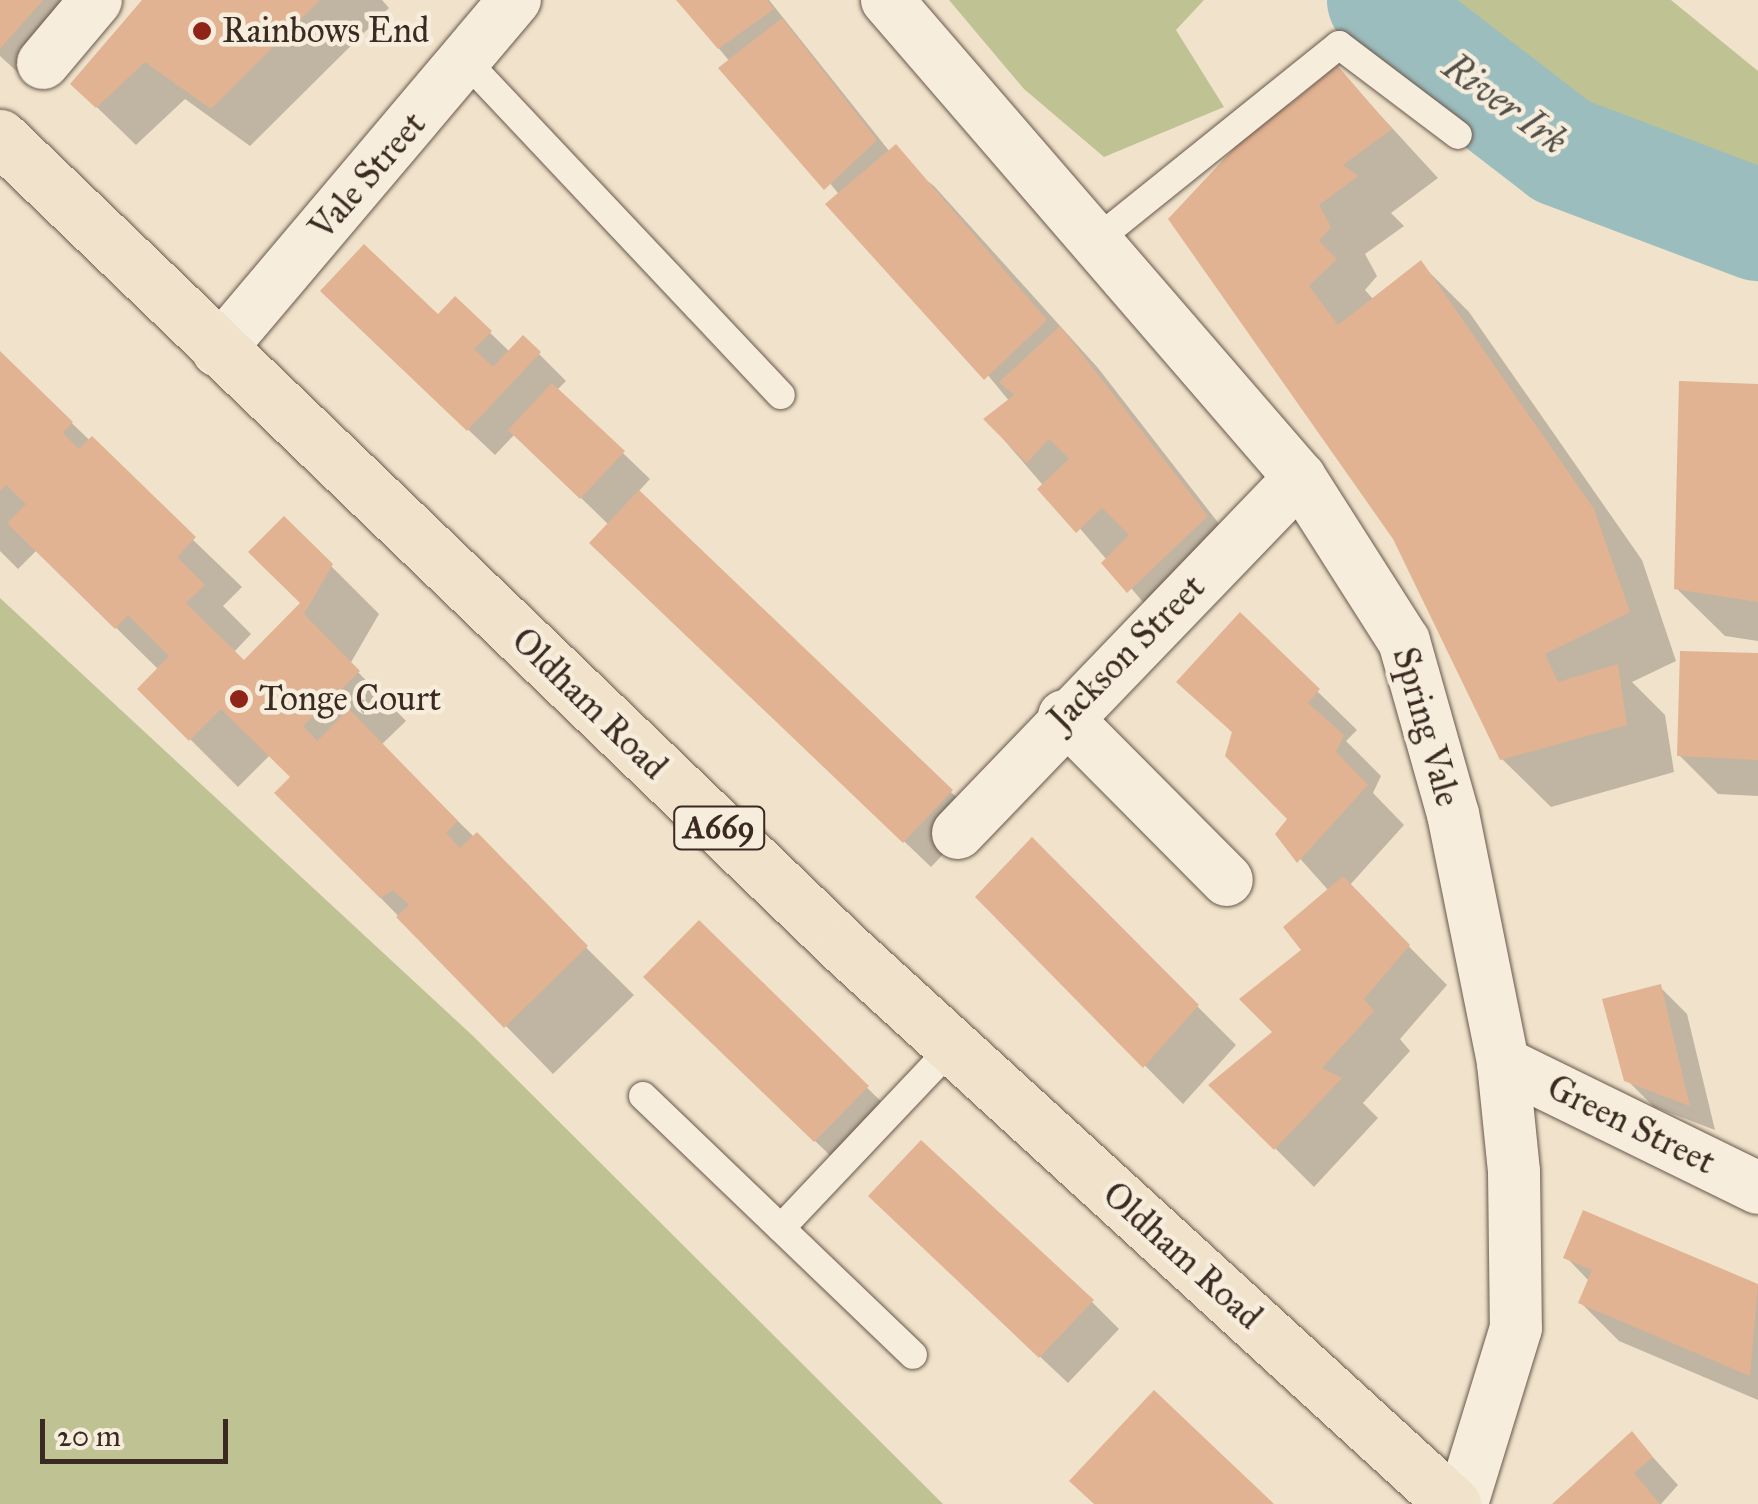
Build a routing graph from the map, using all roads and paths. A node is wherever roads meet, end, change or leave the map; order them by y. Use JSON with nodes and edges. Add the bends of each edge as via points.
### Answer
{"nodes":[{"id":1,"x":96,"y":0,"type":"edge"},
{"id":2,"x":515,"y":0,"type":"edge"},
{"id":3,"x":887,"y":0,"type":"edge"},
{"id":4,"x":466,"y":61,"type":"junction"},
{"id":5,"x":43,"y":63,"type":"dead end"},
{"id":6,"x":1458,"y":134,"type":"dead end"},
{"id":7,"x":0,"y":137,"type":"edge"},
{"id":8,"x":1098,"y":238,"type":"junction"},
{"id":9,"x":218,"y":350,"type":"junction"},
{"id":10,"x":781,"y":396,"type":"dead end"},
{"id":11,"x":1300,"y":478,"type":"junction"},
{"id":12,"x":1064,"y":716,"type":"junction"},
{"id":13,"x":958,"y":833,"type":"dead end"},
{"id":14,"x":1226,"y":880,"type":"dead end"},
{"id":15,"x":952,"y":1046,"type":"junction"},
{"id":16,"x":1503,"y":1063,"type":"junction"},
{"id":17,"x":643,"y":1096,"type":"dead end"},
{"id":18,"x":1758,"y":1188,"type":"edge"},
{"id":19,"x":781,"y":1228,"type":"junction"},
{"id":20,"x":913,"y":1355,"type":"dead end"},
{"id":21,"x":1453,"y":1504,"type":"edge"},
{"id":22,"x":1462,"y":1504,"type":"edge"}],
"edges":[{"from":1,"to":5,"type":"street"},
{"from":2,"to":4,"type":"street","name":"Vale Street"},
{"from":3,"to":8,"type":"street","name":"Spring Vale"},
{"from":4,"to":9,"type":"street","name":"Vale Street"},
{"from":4,"to":10,"type":"lane"},
{"from":6,"to":8,"type":"lane","via":[[1339,44]]},
{"from":7,"to":9,"type":"main road","name":"Oldham Road","number":"A669"},
{"from":8,"to":11,"type":"street","name":"Spring Vale"},
{"from":9,"to":15,"type":"main road","name":"Oldham Road","number":"A669"},
{"from":11,"to":12,"type":"street","name":"Jackson Street"},
{"from":11,"to":16,"type":"street","name":"Spring Vale","via":[[1404,641],[1452,814]]},
{"from":12,"to":13,"type":"street","name":"Jackson Street"},
{"from":12,"to":14,"type":"street"},
{"from":15,"to":19,"type":"lane"},
{"from":15,"to":21,"type":"main road","name":"Oldham Road","number":"A669"},
{"from":16,"to":18,"type":"street","name":"Green Street"},
{"from":16,"to":22,"type":"street","name":"Spring Vale","via":[[1516,1328]]},
{"from":17,"to":19,"type":"lane"},
{"from":19,"to":20,"type":"lane"}]}
